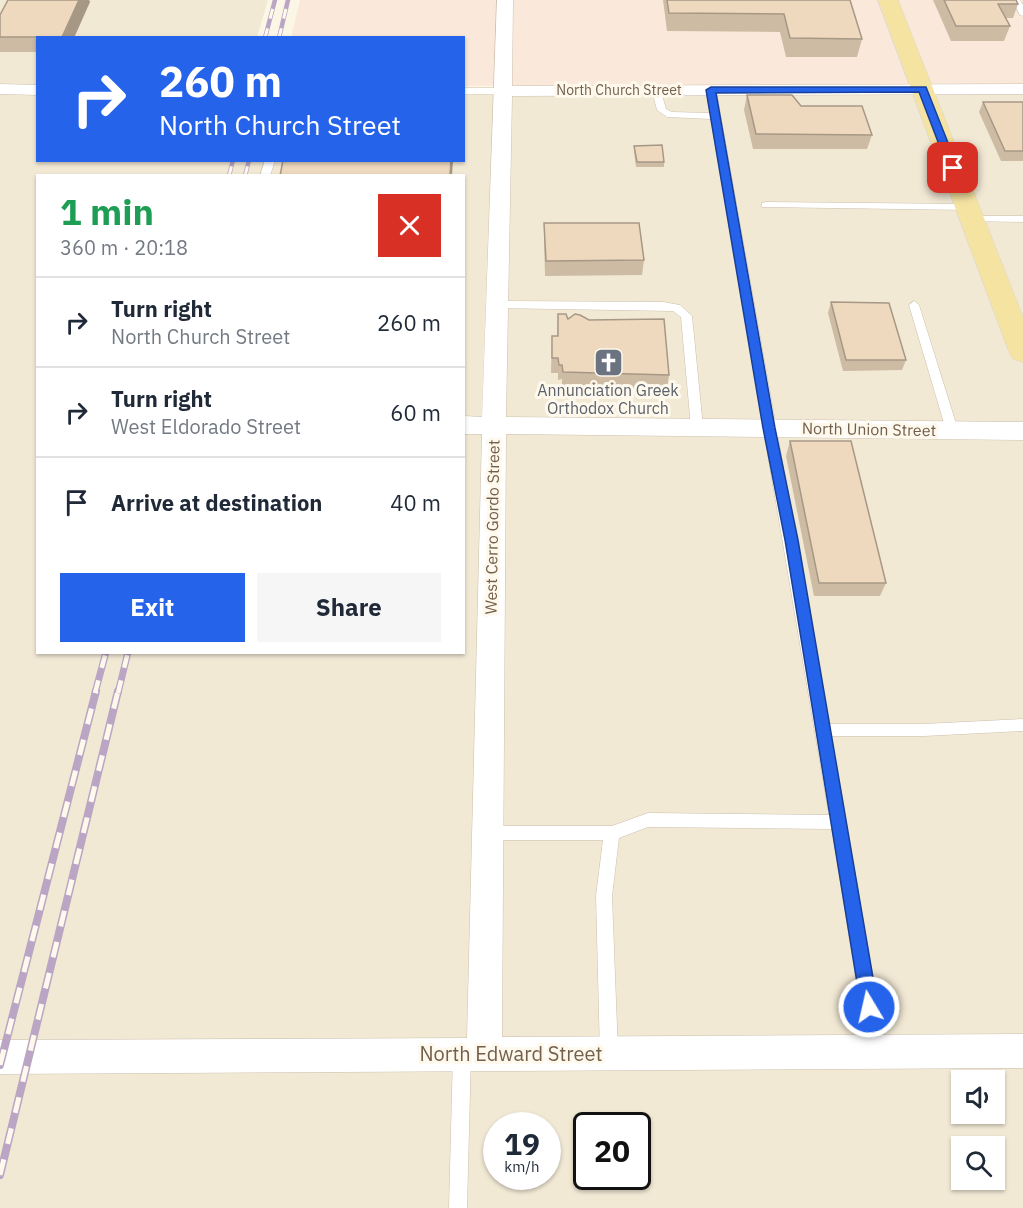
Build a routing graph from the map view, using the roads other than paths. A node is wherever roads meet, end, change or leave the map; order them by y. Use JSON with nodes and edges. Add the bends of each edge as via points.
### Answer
{"nodes":[{"id":1,"x":505,"y":0,"type":"edge"},
{"id":2,"x":888,"y":0,"type":"edge"},
{"id":3,"x":1016,"y":0,"type":"edge"},
{"id":4,"x":1023,"y":13,"type":"edge"},
{"id":5,"x":0,"y":89,"type":"edge"},
{"id":6,"x":923,"y":89,"type":"junction"},
{"id":7,"x":1023,"y":89,"type":"edge"},
{"id":8,"x":36,"y":90,"type":"edge"},
{"id":9,"x":503,"y":90,"type":"junction"},
{"id":10,"x":657,"y":90,"type":"junction"},
{"id":11,"x":711,"y":90,"type":"junction"},
{"id":12,"x":465,"y":91,"type":"edge"},
{"id":13,"x":715,"y":116,"type":"junction"},
{"id":14,"x":766,"y":205,"type":"dead end"},
{"id":15,"x":970,"y":213,"type":"junction"},
{"id":16,"x":1023,"y":219,"type":"edge"},
{"id":17,"x":497,"y":305,"type":"junction"},
{"id":18,"x":914,"y":305,"type":"dead end"},
{"id":19,"x":1023,"y":352,"type":"edge"},
{"id":20,"x":465,"y":425,"type":"edge"},
{"id":21,"x":494,"y":425,"type":"junction"},
{"id":22,"x":697,"y":427,"type":"junction"},
{"id":23,"x":769,"y":428,"type":"junction"},
{"id":24,"x":952,"y":430,"type":"junction"},
{"id":25,"x":1023,"y":431,"type":"edge"},
{"id":26,"x":1023,"y":724,"type":"edge"},
{"id":27,"x":824,"y":730,"type":"junction"},
{"id":28,"x":839,"y":822,"type":"junction"},
{"id":29,"x":488,"y":833,"type":"junction"},
{"id":30,"x":612,"y":833,"type":"junction"},
{"id":31,"x":1023,"y":1051,"type":"edge"},
{"id":32,"x":877,"y":1052,"type":"junction"},
{"id":33,"x":609,"y":1053,"type":"junction"},
{"id":34,"x":473,"y":1054,"type":"junction"},
{"id":35,"x":0,"y":1057,"type":"edge"},
{"id":36,"x":458,"y":1208,"type":"edge"}],
"edges":[{"from":1,"to":9,"type":"street","name":"West Cerro Gordo Street"},
{"from":2,"to":6,"type":"main road"},
{"from":3,"to":4,"type":"lane"},
{"from":5,"to":8,"type":"street"},
{"from":6,"to":7,"type":"street","name":"North Church Street"},
{"from":6,"to":11,"type":"street","name":"North Church Street"},
{"from":6,"to":15,"type":"main road"},
{"from":9,"to":10,"type":"street","name":"North Church Street"},
{"from":9,"to":12,"type":"lane"},
{"from":9,"to":17,"type":"street","name":"West Cerro Gordo Street"},
{"from":10,"to":11,"type":"street","name":"North Church Street"},
{"from":10,"to":13,"type":"lane","via":[[662,110],[670,116]]},
{"from":11,"to":13,"type":"lane"},
{"from":13,"to":23,"type":"lane"},
{"from":14,"to":15,"type":"lane"},
{"from":15,"to":16,"type":"lane"},
{"from":15,"to":19,"type":"main road"},
{"from":17,"to":21,"type":"street","name":"West Cerro Gordo Street"},
{"from":17,"to":22,"type":"lane","via":[[676,308],[686,316]]},
{"from":18,"to":24,"type":"lane"},
{"from":20,"to":21,"type":"street","name":"North Union Street"},
{"from":21,"to":22,"type":"street","name":"North Union Street"},
{"from":21,"to":29,"type":"street","name":"West Cerro Gordo Street"},
{"from":22,"to":23,"type":"street","name":"North Union Street"},
{"from":23,"to":24,"type":"street","name":"North Union Street"},
{"from":23,"to":27,"type":"lane"},
{"from":24,"to":25,"type":"street","name":"North Union Street"},
{"from":26,"to":27,"type":"lane","via":[[924,730]]},
{"from":27,"to":28,"type":"lane"},
{"from":28,"to":30,"type":"lane","via":[[648,820]]},
{"from":28,"to":32,"type":"lane"},
{"from":29,"to":30,"type":"lane"},
{"from":29,"to":34,"type":"street","name":"West Cerro Gordo Street"},
{"from":30,"to":33,"type":"lane","via":[[604,896]]},
{"from":31,"to":32,"type":"street","name":"North Edward Street"},
{"from":32,"to":33,"type":"street","name":"North Edward Street"},
{"from":33,"to":34,"type":"street","name":"North Edward Street"},
{"from":34,"to":35,"type":"street","name":"North Edward Street"},
{"from":34,"to":36,"type":"lane"}]}
